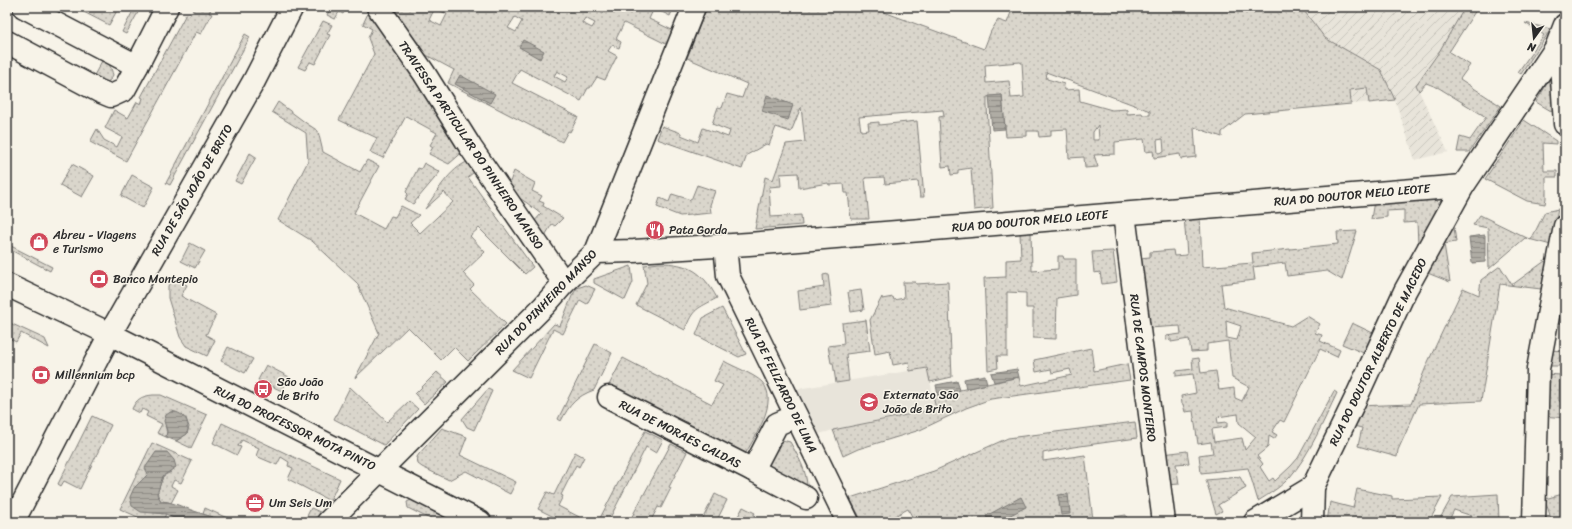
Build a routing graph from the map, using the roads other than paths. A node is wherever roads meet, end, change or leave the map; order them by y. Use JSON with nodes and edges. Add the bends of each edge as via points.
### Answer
{"nodes":[{"id":1,"x":24,"y":7,"type":"edge"},
{"id":2,"x":167,"y":7,"type":"edge"},
{"id":3,"x":292,"y":7,"type":"edge"},
{"id":4,"x":378,"y":7,"type":"edge"},
{"id":5,"x":694,"y":7,"type":"edge"},
{"id":6,"x":1565,"y":25,"type":"edge"},
{"id":7,"x":7,"y":42,"type":"edge"},
{"id":8,"x":1556,"y":48,"type":"junction"},
{"id":9,"x":137,"y":66,"type":"junction"},
{"id":10,"x":1565,"y":124,"type":"edge"},
{"id":11,"x":1463,"y":186,"type":"junction"},
{"id":12,"x":1124,"y":214,"type":"junction"},
{"id":13,"x":1565,"y":226,"type":"edge"},
{"id":14,"x":725,"y":245,"type":"junction"},
{"id":15,"x":596,"y":252,"type":"junction"},
{"id":16,"x":564,"y":283,"type":"junction"},
{"id":17,"x":7,"y":285,"type":"edge"},
{"id":18,"x":110,"y":334,"type":"junction"},
{"id":19,"x":608,"y":397,"type":"dead end"},
{"id":20,"x":796,"y":416,"type":"junction"},
{"id":21,"x":380,"y":470,"type":"junction"},
{"id":22,"x":752,"y":470,"type":"junction"},
{"id":23,"x":1313,"y":487,"type":"junction"},
{"id":24,"x":806,"y":498,"type":"dead end"},
{"id":25,"x":14,"y":522,"type":"edge"},
{"id":26,"x":328,"y":522,"type":"edge"},
{"id":27,"x":480,"y":522,"type":"edge"},
{"id":28,"x":848,"y":522,"type":"edge"},
{"id":29,"x":1164,"y":522,"type":"edge"},
{"id":30,"x":1255,"y":522,"type":"edge"},
{"id":31,"x":1312,"y":522,"type":"edge"},
{"id":32,"x":1534,"y":522,"type":"edge"}],
"edges":[{"from":1,"to":9,"type":"street"},
{"from":2,"to":9,"type":"street"},
{"from":3,"to":18,"type":"street","name":"RUA DE SÃO JOÃO DE BRITO","via":[[254,81]]},
{"from":4,"to":16,"type":"street","name":"TRAVESSA PARTICULAR DO PINHEIRO MANSO"},
{"from":5,"to":15,"type":"street","name":"RUA DO PINHEIRO MANSO"},
{"from":6,"to":8,"type":"street","name":"RUA DO DOUTOR ALBERTO DE MACEDO"},
{"from":7,"to":9,"type":"street","via":[[111,96],[124,90]]},
{"from":8,"to":10,"type":"street","via":[[1561,63]]},
{"from":8,"to":11,"type":"street","name":"RUA DO DOUTOR ALBERTO DE MACEDO"},
{"from":11,"to":12,"type":"street","name":"RUA DO DOUTOR MELO LEOTE"},
{"from":11,"to":23,"type":"street","name":"RUA DO DOUTOR ALBERTO DE MACEDO","via":[[1405,291]]},
{"from":12,"to":14,"type":"street","name":"RUA DO DOUTOR MELO LEOTE"},
{"from":12,"to":29,"type":"street","name":"RUA DE CAMPOS MONTEIRO"},
{"from":13,"to":32,"type":"street","via":[[1538,369]]},
{"from":14,"to":15,"type":"street","name":"RUA DO DOUTOR MELO LEOTE"},
{"from":14,"to":20,"type":"street","name":"RUA DE FELIZARDO DE LIMA","via":[[728,276]]},
{"from":15,"to":16,"type":"street","name":"RUA DO PINHEIRO MANSO"},
{"from":16,"to":21,"type":"street","name":"RUA DO PINHEIRO MANSO"},
{"from":17,"to":18,"type":"street","name":"RUA DO PROFESSOR MOTA PINTO"},
{"from":18,"to":21,"type":"street","name":"RUA DO PROFESSOR MOTA PINTO"},
{"from":18,"to":25,"type":"street","name":"RUA DE SÃO JOÃO DE BRITO"},
{"from":19,"to":22,"type":"street","name":"RUA DE MORAES CALDAS"},
{"from":20,"to":22,"type":"street","name":"RUA DE MORAES CALDAS","via":[[777,424]]},
{"from":20,"to":28,"type":"street","name":"RUA DE FELIZARDO DE LIMA"},
{"from":21,"to":26,"type":"street","name":"RUA DO PINHEIRO MANSO"},
{"from":21,"to":27,"type":"street","name":"RUA DO PROFESSOR MOTA PINTO"},
{"from":22,"to":24,"type":"street","name":"RUA DE MORAES CALDAS"},
{"from":23,"to":30,"type":"street"},
{"from":23,"to":31,"type":"street","name":"RUA DO DOUTOR ALBERTO DE MACEDO"}]}
